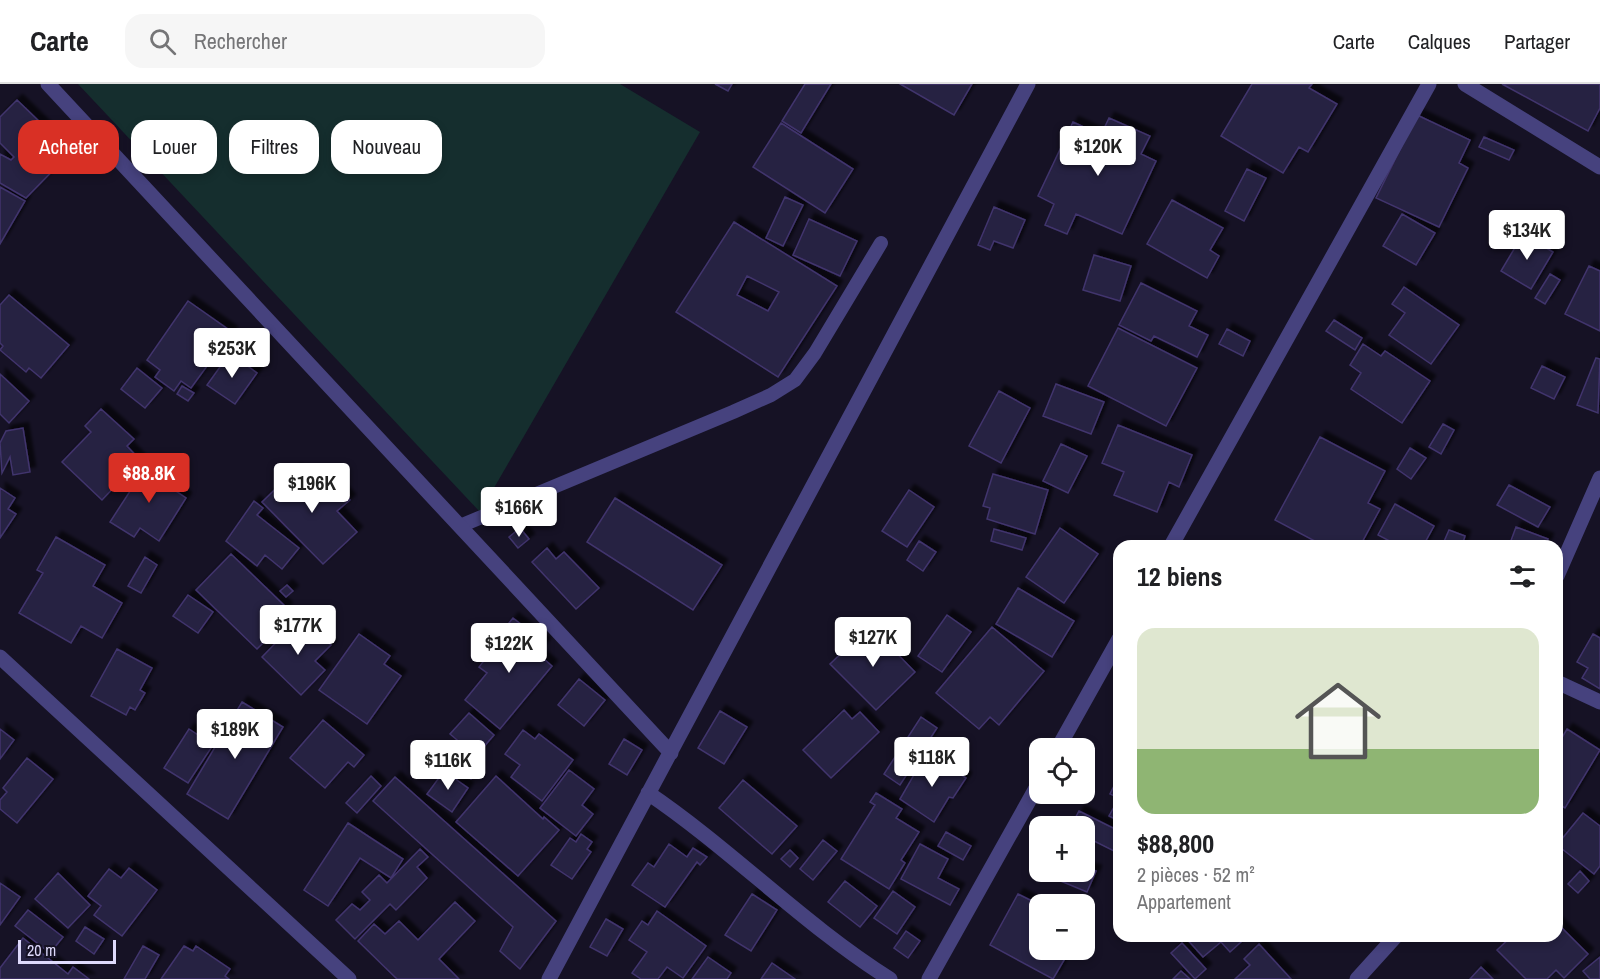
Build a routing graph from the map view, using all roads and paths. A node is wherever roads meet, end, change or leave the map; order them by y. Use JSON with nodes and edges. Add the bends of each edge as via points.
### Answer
{"nodes":[{"id":1,"x":48,"y":84,"type":"edge"},
{"id":2,"x":1028,"y":84,"type":"edge"},
{"id":3,"x":1429,"y":84,"type":"edge"},
{"id":4,"x":1465,"y":84,"type":"edge"},
{"id":5,"x":1600,"y":167,"type":"edge"},
{"id":6,"x":881,"y":243,"type":"dead end"},
{"id":7,"x":1600,"y":478,"type":"edge"},
{"id":8,"x":460,"y":526,"type":"junction"},
{"id":9,"x":1174,"y":540,"type":"edge"},
{"id":10,"x":1563,"y":562,"type":"edge"},
{"id":11,"x":1113,"y":650,"type":"edge"},
{"id":12,"x":0,"y":657,"type":"edge"},
{"id":13,"x":1563,"y":685,"type":"edge"},
{"id":14,"x":1600,"y":702,"type":"edge"},
{"id":15,"x":1064,"y":738,"type":"edge"},
{"id":16,"x":671,"y":753,"type":"junction"},
{"id":17,"x":648,"y":793,"type":"junction"},
{"id":18,"x":1029,"y":801,"type":"edge"},
{"id":19,"x":1391,"y":942,"type":"edge"},
{"id":20,"x":349,"y":979,"type":"edge"},
{"id":21,"x":549,"y":979,"type":"edge"},
{"id":22,"x":890,"y":979,"type":"edge"},
{"id":23,"x":929,"y":979,"type":"edge"},
{"id":24,"x":1357,"y":979,"type":"edge"}],
"edges":[{"from":1,"to":8,"type":"street"},
{"from":2,"to":16,"type":"street"},
{"from":3,"to":9,"type":"street"},
{"from":4,"to":5,"type":"street"},
{"from":6,"to":8,"type":"lane","via":[[795,380],[733,412]]},
{"from":7,"to":10,"type":"street"},
{"from":8,"to":16,"type":"street"},
{"from":11,"to":15,"type":"street"},
{"from":12,"to":20,"type":"street"},
{"from":13,"to":14,"type":"street"},
{"from":16,"to":17,"type":"street"},
{"from":17,"to":21,"type":"street"},
{"from":17,"to":22,"type":"street"},
{"from":18,"to":23,"type":"street"},
{"from":19,"to":24,"type":"street"}]}
